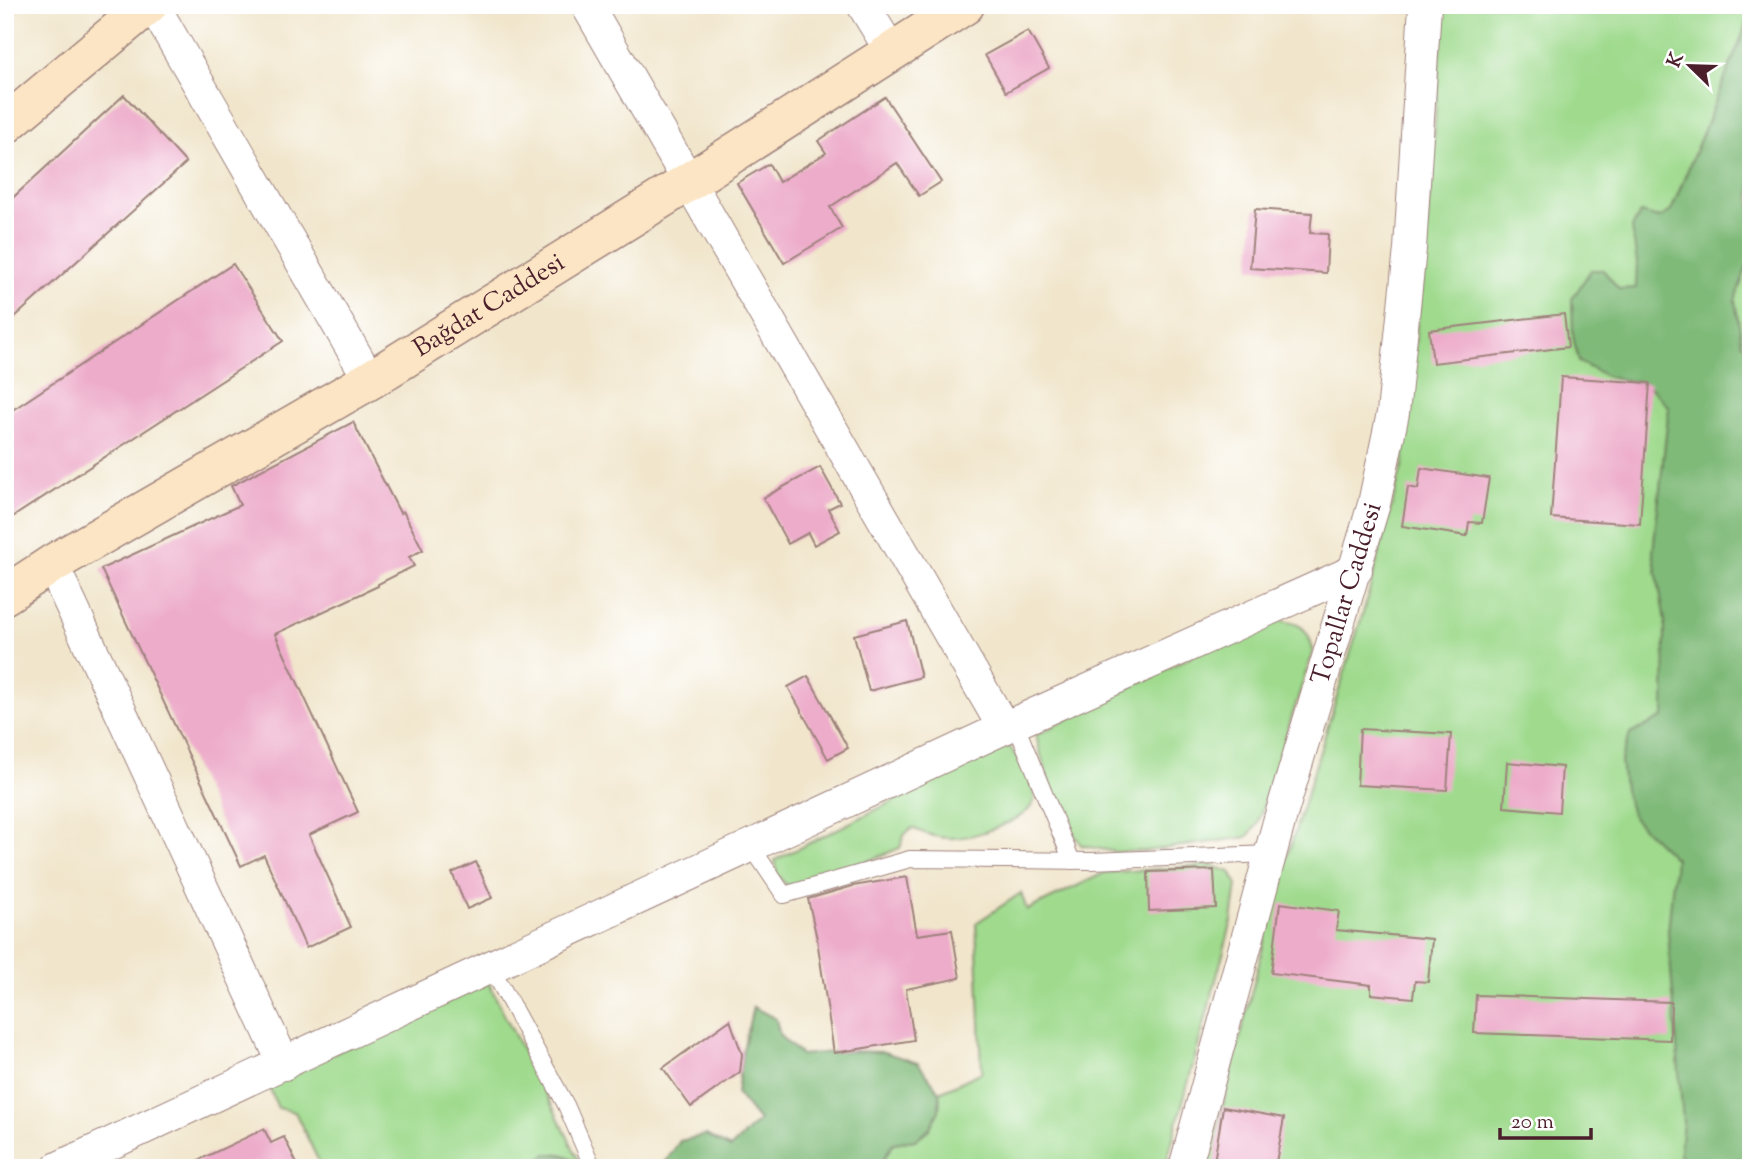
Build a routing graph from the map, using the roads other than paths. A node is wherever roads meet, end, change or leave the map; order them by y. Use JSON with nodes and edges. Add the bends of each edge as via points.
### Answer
{"nodes":[{"id":1,"x":151,"y":5,"type":"edge"},
{"id":2,"x":587,"y":5,"type":"edge"},
{"id":3,"x":863,"y":5,"type":"edge"},
{"id":4,"x":965,"y":5,"type":"edge"},
{"id":5,"x":1426,"y":5,"type":"edge"},
{"id":6,"x":118,"y":20,"type":"edge"},
{"id":7,"x":891,"y":51,"type":"junction"},
{"id":8,"x":5,"y":125,"type":"edge"},
{"id":9,"x":690,"y":181,"type":"junction"},
{"id":10,"x":370,"y":380,"type":"junction"},
{"id":11,"x":52,"y":565,"type":"junction"},
{"id":12,"x":1356,"y":570,"type":"junction"},
{"id":13,"x":5,"y":595,"type":"edge"},
{"id":14,"x":1009,"y":726,"type":"junction"},
{"id":15,"x":751,"y":846,"type":"junction"},
{"id":16,"x":1270,"y":854,"type":"junction"},
{"id":17,"x":1072,"y":861,"type":"junction"},
{"id":18,"x":491,"y":967,"type":"junction"},
{"id":19,"x":284,"y":1064,"type":"junction"},
{"id":20,"x":58,"y":1168,"type":"edge"},
{"id":21,"x":593,"y":1168,"type":"edge"},
{"id":22,"x":1185,"y":1168,"type":"edge"}],
"edges":[{"from":1,"to":6,"type":"main road"},
{"from":1,"to":10,"type":"street"},
{"from":2,"to":9,"type":"street"},
{"from":3,"to":7,"type":"street"},
{"from":4,"to":7,"type":"main road","name":"Bağdat Caddesi"},
{"from":5,"to":12,"type":"street","name":"Topallar Caddesi","via":[[1410,249],[1393,414]]},
{"from":6,"to":8,"type":"main road"},
{"from":7,"to":9,"type":"main road","name":"Bağdat Caddesi"},
{"from":9,"to":10,"type":"main road","name":"Bağdat Caddesi"},
{"from":9,"to":14,"type":"street"},
{"from":10,"to":11,"type":"main road","name":"Bağdat Caddesi"},
{"from":11,"to":13,"type":"main road","name":"Bağdat Caddesi"},
{"from":11,"to":19,"type":"street"},
{"from":12,"to":14,"type":"street"},
{"from":12,"to":16,"type":"street","name":"Topallar Caddesi"},
{"from":14,"to":15,"type":"street"},
{"from":14,"to":17,"type":"lane"},
{"from":15,"to":17,"type":"lane","via":[[783,895],[910,859]]},
{"from":15,"to":18,"type":"street"},
{"from":16,"to":17,"type":"lane"},
{"from":16,"to":22,"type":"street","name":"Topallar Caddesi"},
{"from":18,"to":19,"type":"street"},
{"from":18,"to":21,"type":"lane","via":[[566,1105]]},
{"from":19,"to":20,"type":"street"}]}
